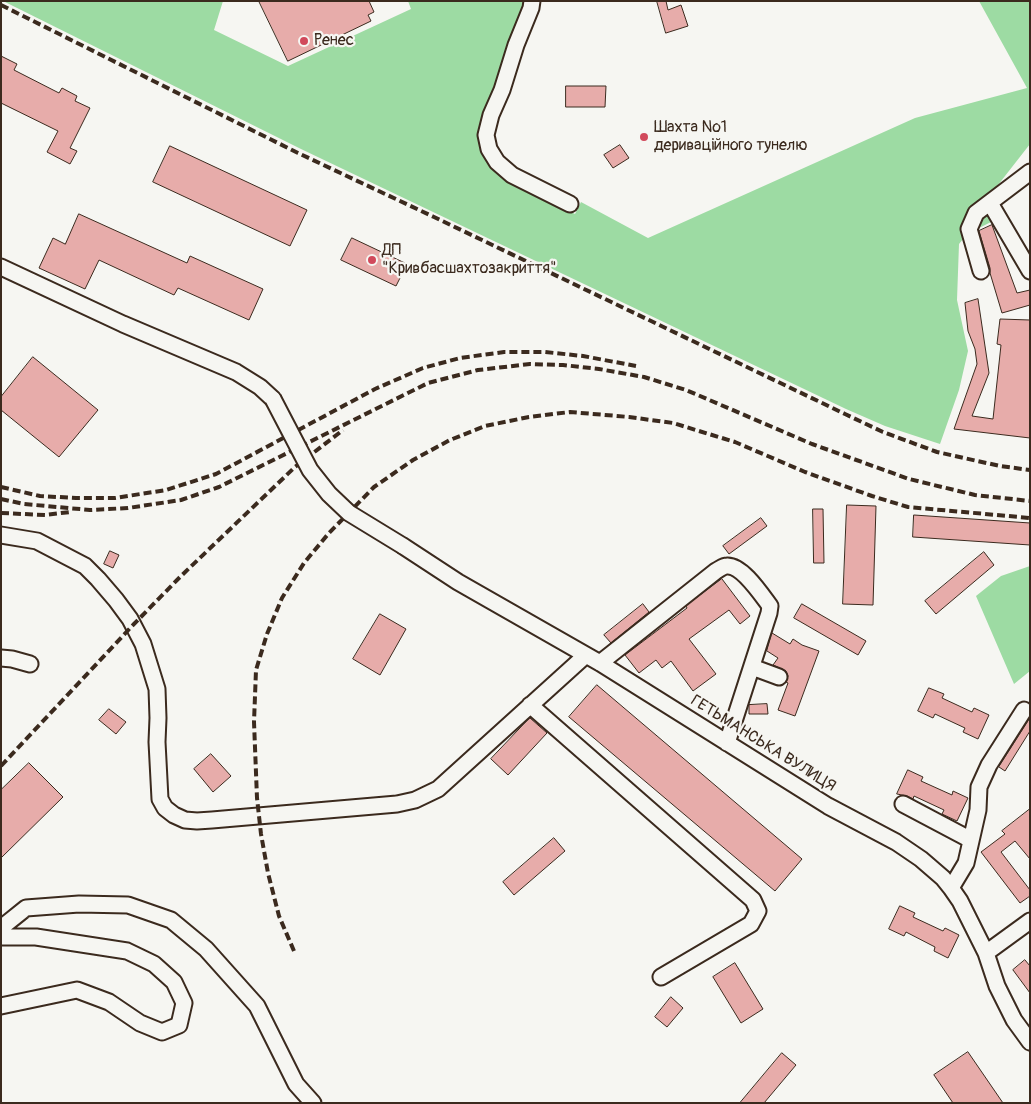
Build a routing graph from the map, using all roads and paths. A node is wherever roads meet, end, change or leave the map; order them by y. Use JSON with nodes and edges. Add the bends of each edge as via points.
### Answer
{"nodes":[{"id":1,"x":532,"y":1,"type":"edge"},
{"id":2,"x":1030,"y":172,"type":"edge"},
{"id":3,"x":990,"y":203,"type":"junction"},
{"id":4,"x":570,"y":204,"type":"dead end"},
{"id":5,"x":1,"y":267,"type":"edge"},
{"id":6,"x":981,"y":271,"type":"dead end"},
{"id":7,"x":1030,"y":271,"type":"edge"},
{"id":8,"x":1,"y":535,"type":"edge"},
{"id":9,"x":586,"y":655,"type":"junction"},
{"id":10,"x":1,"y":658,"type":"edge"},
{"id":11,"x":600,"y":663,"type":"junction"},
{"id":12,"x":30,"y":664,"type":"dead end"},
{"id":13,"x":752,"y":667,"type":"junction"},
{"id":14,"x":779,"y":677,"type":"dead end"},
{"id":15,"x":530,"y":705,"type":"junction"},
{"id":16,"x":1024,"y":710,"type":"dead end"},
{"id":17,"x":727,"y":744,"type":"junction"},
{"id":18,"x":904,"y":804,"type":"dead end"},
{"id":19,"x":971,"y":840,"type":"junction"},
{"id":20,"x":951,"y":888,"type":"junction"},
{"id":21,"x":1030,"y":921,"type":"edge"},
{"id":22,"x":1,"y":928,"type":"edge"},
{"id":23,"x":1,"y":937,"type":"edge"},
{"id":24,"x":986,"y":953,"type":"junction"},
{"id":25,"x":661,"y":977,"type":"dead end"},
{"id":26,"x":1,"y":1006,"type":"edge"},
{"id":27,"x":1030,"y":1042,"type":"edge"},
{"id":28,"x":313,"y":1103,"type":"edge"}],
"edges":[{"from":1,"to":4,"type":"street","via":[[491,115],[486,135],[488,149],[512,175]]},
{"from":2,"to":3,"type":"street"},
{"from":3,"to":6,"type":"street","via":[[976,213],[968,229]]},
{"from":3,"to":7,"type":"street"},
{"from":5,"to":9,"type":"street","name":"ГЕТЬМАНСЬКА ВУЛИЦЯ","bridge":true,"via":[[236,372],[260,387],[273,399],[310,470],[349,513],[458,582]]},
{"from":8,"to":15,"type":"street","via":[[37,541],[85,566],[130,619],[144,644],[157,689],[160,799],[165,808],[185,820],[415,800],[438,789]]},
{"from":9,"to":11,"type":"street","name":"ГЕТЬМАНСЬКА ВУЛИЦЯ"},
{"from":9,"to":15,"type":"street"},
{"from":10,"to":12,"type":"street"},
{"from":11,"to":13,"type":"street","via":[[716,571],[730,566],[741,570],[770,606]]},
{"from":11,"to":17,"type":"street","name":"ГЕТЬМАНСЬКА ВУЛИЦЯ"},
{"from":13,"to":14,"type":"street"},
{"from":13,"to":17,"type":"street"},
{"from":15,"to":25,"type":"street","via":[[753,900],[758,911],[751,924]]},
{"from":16,"to":19,"type":"street","via":[[979,787]]},
{"from":17,"to":20,"type":"street","name":"ГЕТЬМАНСЬКА ВУЛИЦЯ","via":[[828,806],[896,842],[921,859]]},
{"from":18,"to":19,"type":"street"},
{"from":19,"to":20,"type":"street","via":[[966,863]]},
{"from":20,"to":24,"type":"street","name":"ГЕТЬМАНСЬКА ВУЛИЦЯ"},
{"from":21,"to":24,"type":"street"},
{"from":22,"to":28,"type":"street","via":[[26,908],[79,904],[128,905],[171,920],[206,949],[257,1006],[296,1084]]},
{"from":23,"to":26,"type":"street","via":[[36,938],[128,951],[154,964],[174,982],[184,1003],[179,1025],[162,1032],[140,1023],[110,1002],[77,990]]},
{"from":24,"to":27,"type":"street","name":"ГЕТЬМАНСЬКА ВУЛИЦЯ","via":[[997,986],[1014,1020]]}]}
